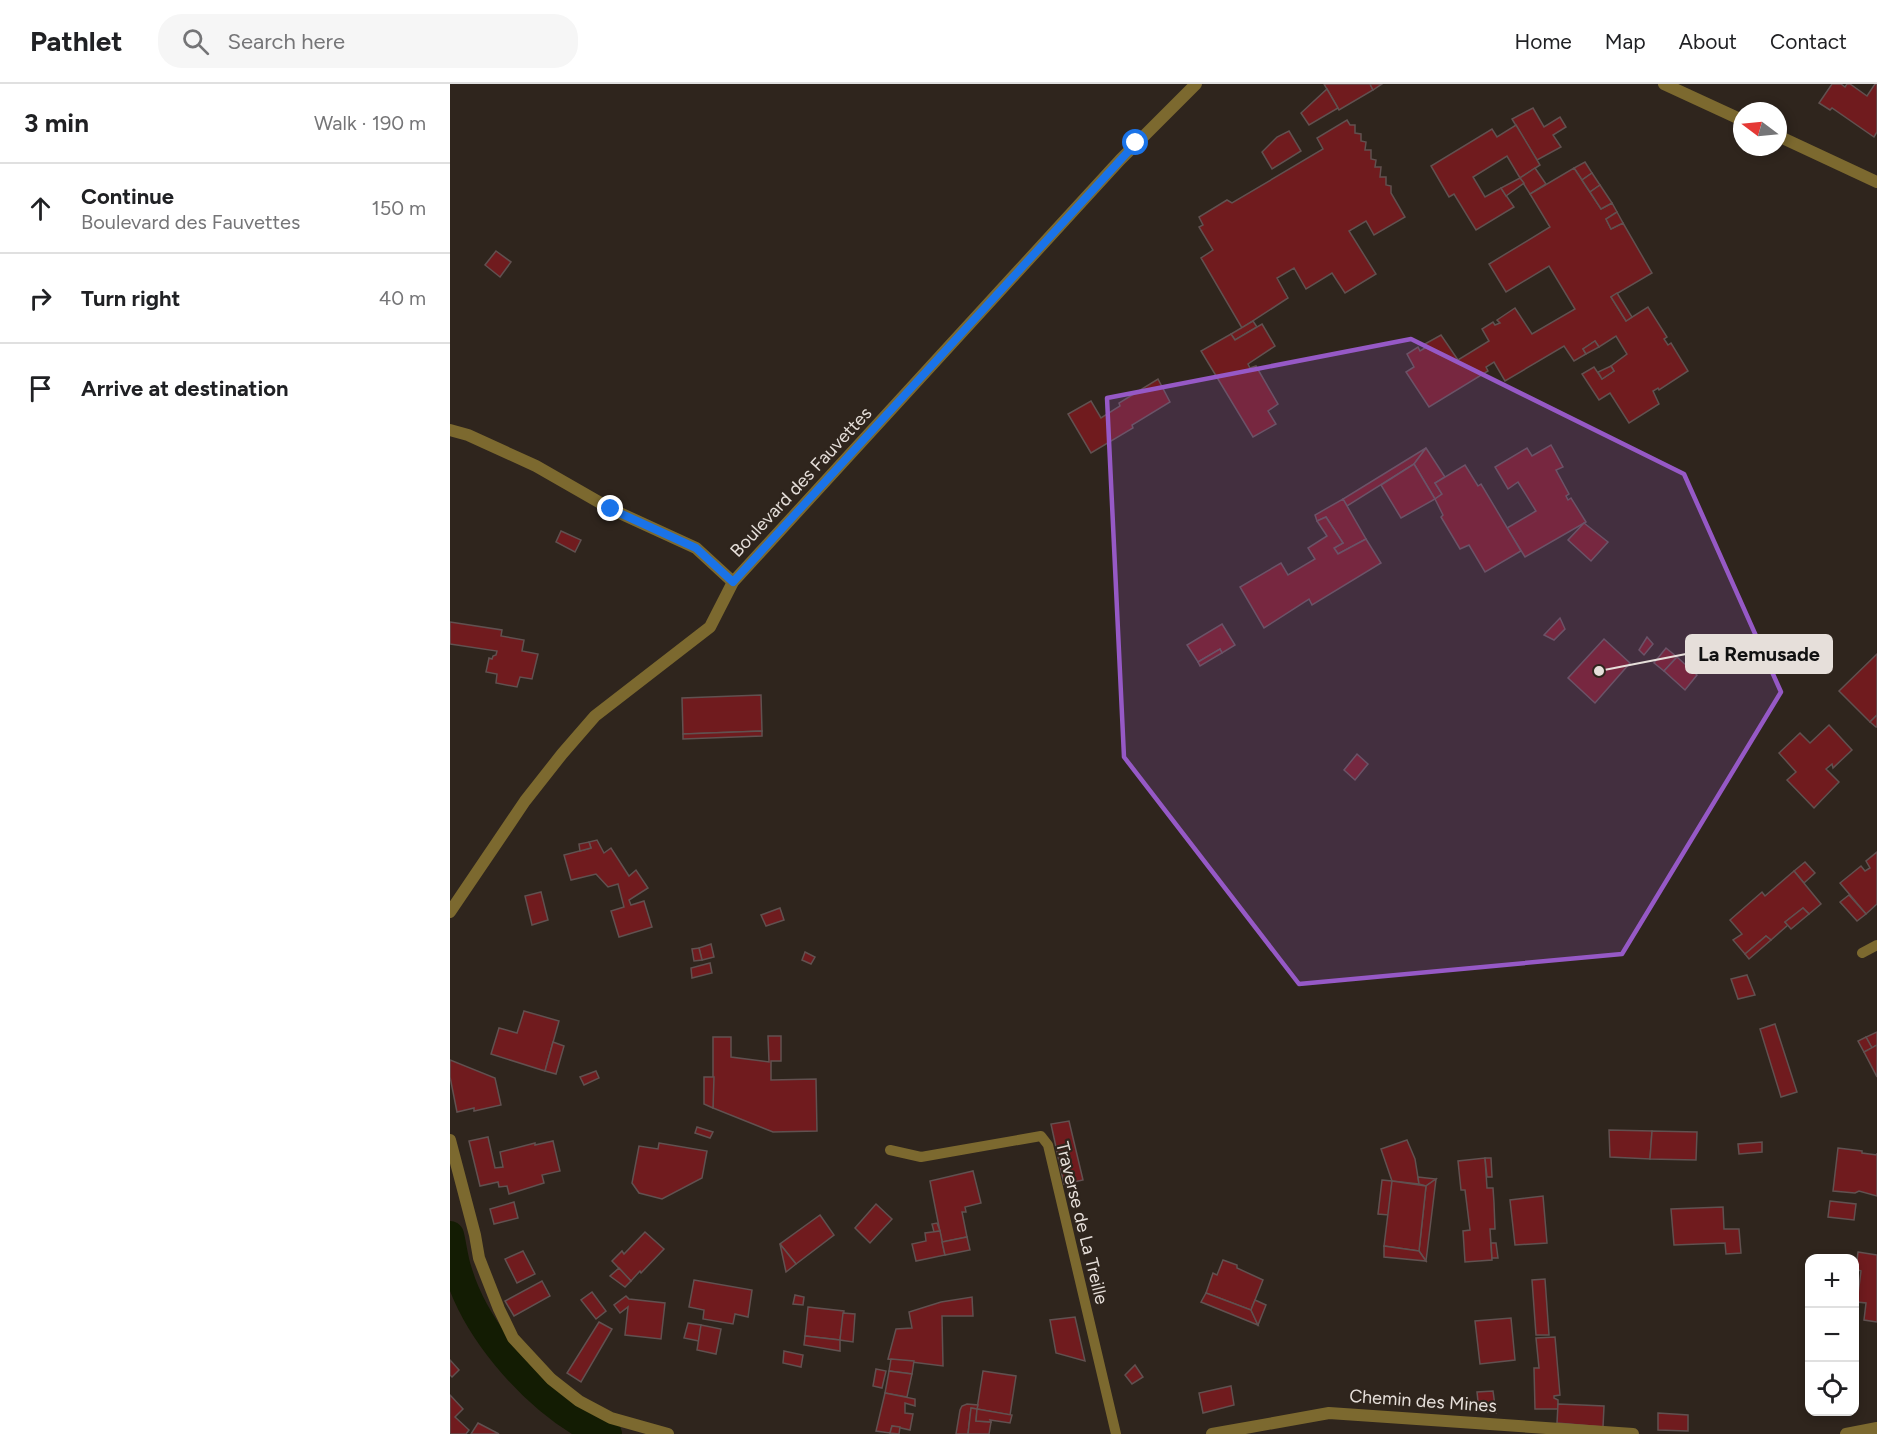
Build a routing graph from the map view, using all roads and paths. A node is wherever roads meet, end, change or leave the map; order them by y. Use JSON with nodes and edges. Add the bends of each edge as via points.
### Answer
{"nodes":[{"id":1,"x":1196,"y":84,"type":"edge"},
{"id":2,"x":1664,"y":84,"type":"edge"},
{"id":3,"x":1733,"y":116,"type":"edge"},
{"id":4,"x":1787,"y":140,"type":"edge"},
{"id":5,"x":1877,"y":182,"type":"edge"},
{"id":6,"x":450,"y":430,"type":"edge"},
{"id":7,"x":733,"y":582,"type":"junction"},
{"id":8,"x":455,"y":895,"type":"edge"},
{"id":9,"x":450,"y":912,"type":"edge"},
{"id":10,"x":1877,"y":945,"type":"edge"},
{"id":11,"x":1862,"y":953,"type":"dead end"},
{"id":12,"x":450,"y":1140,"type":"edge"},
{"id":13,"x":890,"y":1150,"type":"dead end"},
{"id":14,"x":1877,"y":1428,"type":"edge"},
{"id":15,"x":668,"y":1434,"type":"edge"},
{"id":16,"x":1116,"y":1434,"type":"edge"},
{"id":17,"x":1212,"y":1434,"type":"edge"},
{"id":18,"x":1634,"y":1434,"type":"edge"},
{"id":19,"x":1846,"y":1434,"type":"edge"}],
"edges":[{"from":1,"to":7,"type":"street","name":"Boulevard des Fauvettes","via":[[1128,152]]},
{"from":2,"to":3,"type":"street"},
{"from":4,"to":5,"type":"street"},
{"from":6,"to":7,"type":"street","via":[[536,466],[611,509],[696,548]]},
{"from":7,"to":8,"type":"street","name":"Boulevard des Fauvettes","via":[[710,627],[595,716]]},
{"from":8,"to":9,"type":"street","name":"Boulevard des Fauvettes"},
{"from":10,"to":11,"type":"lane"},
{"from":12,"to":15,"type":"street","via":[[479,1258],[513,1338],[550,1379],[579,1401],[611,1418]]},
{"from":13,"to":16,"type":"lane","name":"Traverse de La Treille","via":[[921,1157],[1041,1136],[1048,1145]]},
{"from":14,"to":19,"type":"street"},
{"from":17,"to":18,"type":"street","name":"Chemin des Mines","via":[[1329,1413]]}]}
